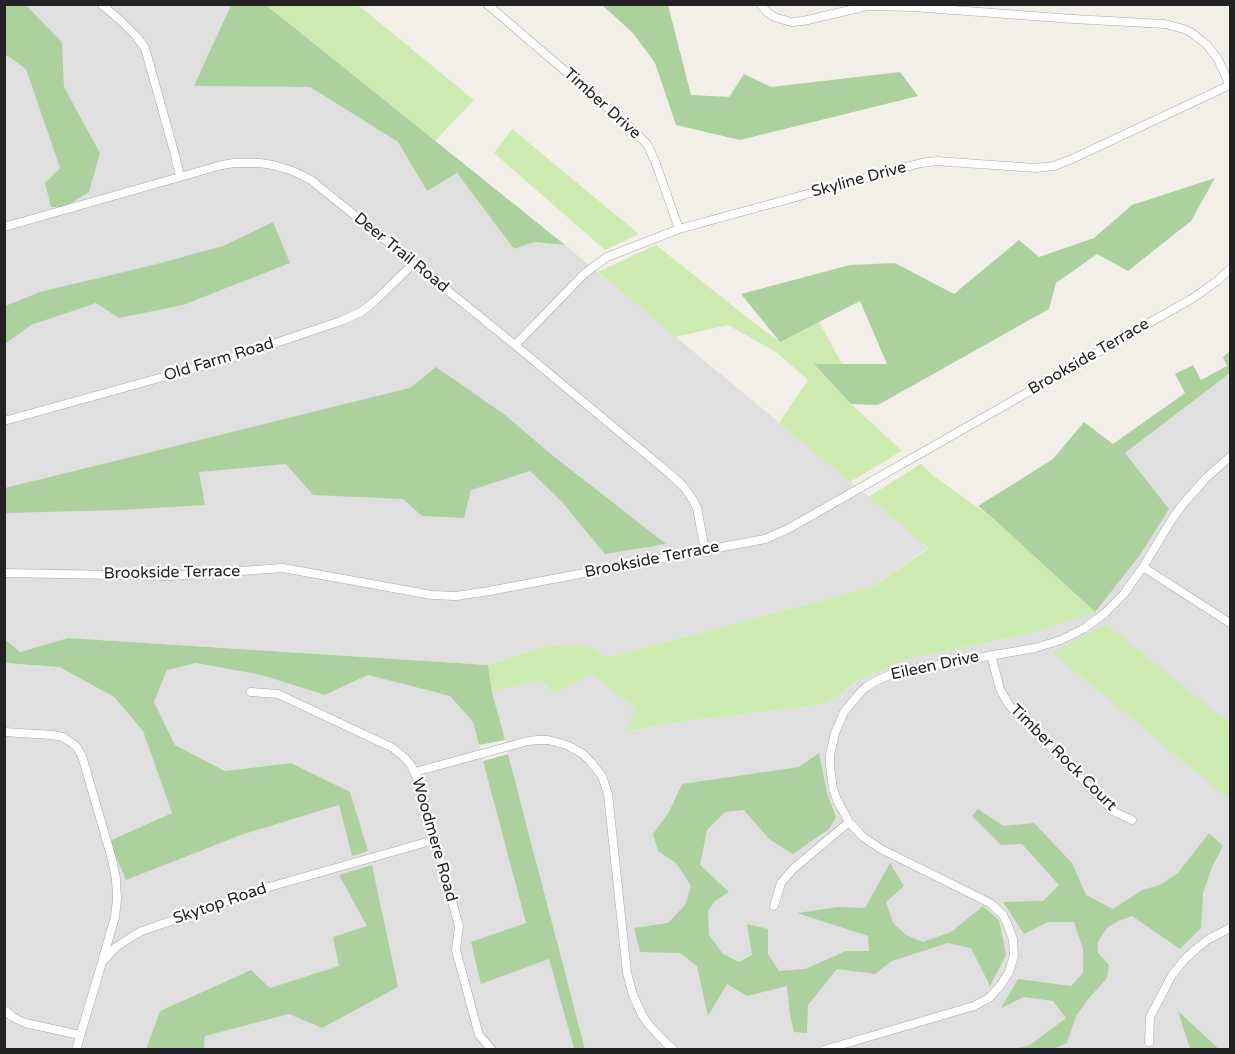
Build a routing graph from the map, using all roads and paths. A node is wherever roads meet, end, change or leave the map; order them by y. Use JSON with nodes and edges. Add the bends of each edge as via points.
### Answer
{"nodes":[{"id":1,"x":101,"y":4,"type":"edge"},
{"id":2,"x":487,"y":4,"type":"edge"},
{"id":3,"x":760,"y":4,"type":"edge"},
{"id":4,"x":913,"y":6,"type":"edge"},
{"id":5,"x":1230,"y":86,"type":"edge"},
{"id":6,"x":180,"y":177,"type":"junction"},
{"id":7,"x":4,"y":227,"type":"edge"},
{"id":8,"x":679,"y":229,"type":"junction"},
{"id":9,"x":414,"y":263,"type":"junction"},
{"id":10,"x":1230,"y":269,"type":"edge"},
{"id":11,"x":515,"y":345,"type":"junction"},
{"id":12,"x":4,"y":421,"type":"edge"},
{"id":13,"x":1230,"y":457,"type":"edge"},
{"id":14,"x":705,"y":550,"type":"junction"},
{"id":15,"x":1143,"y":567,"type":"junction"},
{"id":16,"x":4,"y":573,"type":"edge"},
{"id":17,"x":1230,"y":623,"type":"edge"},
{"id":18,"x":991,"y":655,"type":"junction"},
{"id":19,"x":251,"y":692,"type":"dead end"},
{"id":20,"x":4,"y":732,"type":"edge"},
{"id":21,"x":415,"y":772,"type":"junction"},
{"id":22,"x":1132,"y":820,"type":"dead end"},
{"id":23,"x":849,"y":822,"type":"junction"},
{"id":24,"x":435,"y":840,"type":"junction"},
{"id":25,"x":774,"y":906,"type":"dead end"},
{"id":26,"x":1230,"y":928,"type":"edge"},
{"id":27,"x":102,"y":962,"type":"junction"},
{"id":28,"x":4,"y":1010,"type":"edge"},
{"id":29,"x":80,"y":1035,"type":"junction"},
{"id":30,"x":1149,"y":1042,"type":"dead end"},
{"id":31,"x":76,"y":1050,"type":"edge"},
{"id":32,"x":492,"y":1050,"type":"edge"},
{"id":33,"x":674,"y":1050,"type":"edge"},
{"id":34,"x":824,"y":1050,"type":"edge"}],
"edges":[{"from":1,"to":6,"type":"street","via":[[145,48]]},
{"from":2,"to":8,"type":"street","name":"Timber Drive","via":[[647,144]]},
{"from":3,"to":4,"type":"street","via":[[774,17],[791,22],[867,6]]},
{"from":4,"to":5,"type":"street","via":[[1174,26],[1207,45]]},
{"from":5,"to":8,"type":"street","name":"Skyline Drive","via":[[1054,166],[921,163]]},
{"from":6,"to":7,"type":"street","name":"Deer Trail Road"},
{"from":6,"to":9,"type":"street","name":"Deer Trail Road","via":[[234,163],[285,168],[311,180]]},
{"from":8,"to":11,"type":"street","name":"Skyline Drive","via":[[607,257],[585,273]]},
{"from":9,"to":11,"type":"street","name":"Deer Trail Road"},
{"from":9,"to":12,"type":"street","name":"Old Farm Road","via":[[375,302],[340,321],[228,359]]},
{"from":10,"to":14,"type":"street","name":"Brookside Terrace","via":[[1193,298],[788,529],[765,538]]},
{"from":11,"to":14,"type":"street","name":"Deer Trail Road","via":[[684,487],[697,508]]},
{"from":13,"to":15,"type":"street","name":"Eileen Drive","via":[[1184,502]]},
{"from":14,"to":16,"type":"street","name":"Brookside Terrace","via":[[456,596],[284,568],[170,576]]},
{"from":15,"to":17,"type":"street"},
{"from":15,"to":18,"type":"street","name":"Eileen Drive","via":[[1123,595],[1084,628],[1048,645]]},
{"from":18,"to":22,"type":"street","name":"Timber Rock Court","via":[[1000,689],[1010,705],[1113,811]]},
{"from":18,"to":23,"type":"street","name":"Eileen Drive","via":[[896,672],[866,687],[850,703],[834,733],[830,755],[837,800]]},
{"from":19,"to":21,"type":"street","name":"Woodmere Road","via":[[278,694],[385,744],[405,758]]},
{"from":20,"to":27,"type":"street","via":[[58,735],[68,739],[82,756],[116,879],[115,917]]},
{"from":21,"to":24,"type":"street","name":"Woodmere Road"},
{"from":21,"to":33,"type":"street","via":[[538,740],[567,745],[590,761],[602,776],[608,794],[629,984],[642,1016]]},
{"from":23,"to":25,"type":"street","via":[[793,869],[781,883]]},
{"from":23,"to":34,"type":"street","name":"Eileen Drive","via":[[881,849],[990,903],[1007,923],[1014,956],[1000,986],[974,1006]]},
{"from":24,"to":27,"type":"street","name":"Skytop Road","via":[[269,887],[142,931],[124,941]]},
{"from":24,"to":32,"type":"street","name":"Woodmere Road","via":[[459,927],[456,950],[479,1035]]},
{"from":26,"to":30,"type":"street","via":[[1196,948],[1178,966],[1150,1017]]},
{"from":27,"to":29,"type":"street","name":"Skytop Road"},
{"from":28,"to":29,"type":"street","via":[[25,1023]]},
{"from":29,"to":31,"type":"street","name":"Skytop Road"}]}
